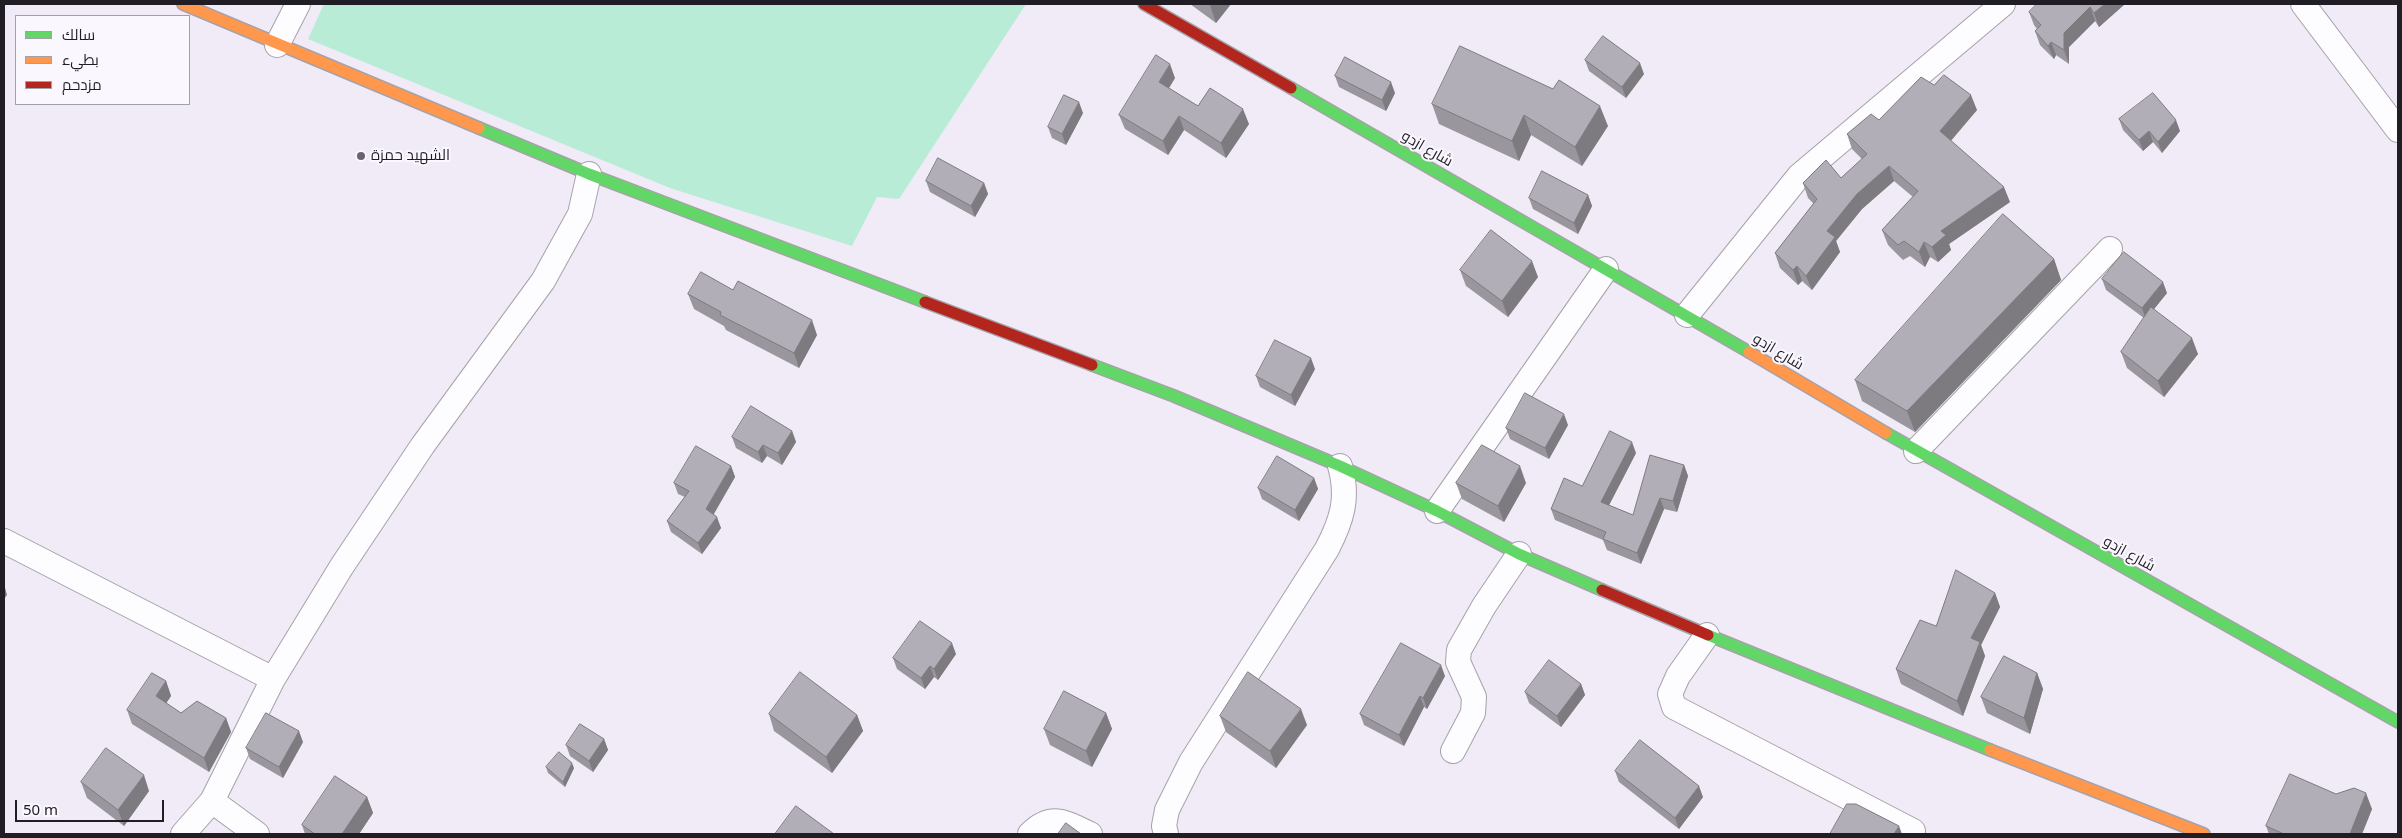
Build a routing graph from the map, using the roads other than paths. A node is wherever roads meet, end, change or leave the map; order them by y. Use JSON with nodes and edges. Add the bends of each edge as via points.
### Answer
{"nodes":[{"id":1,"x":183,"y":4,"type":"edge"},
{"id":2,"x":298,"y":4,"type":"edge"},
{"id":3,"x":1144,"y":4,"type":"edge"},
{"id":4,"x":2002,"y":4,"type":"edge"},
{"id":5,"x":2303,"y":4,"type":"edge"},
{"id":6,"x":277,"y":44,"type":"junction"},
{"id":7,"x":2398,"y":130,"type":"edge"},
{"id":8,"x":590,"y":174,"type":"junction"},
{"id":9,"x":2110,"y":249,"type":"dead end"},
{"id":10,"x":1606,"y":269,"type":"junction"},
{"id":11,"x":1687,"y":315,"type":"junction"},
{"id":12,"x":1916,"y":451,"type":"junction"},
{"id":13,"x":1340,"y":466,"type":"junction"},
{"id":14,"x":1437,"y":511,"type":"junction"},
{"id":15,"x":4,"y":541,"type":"edge"},
{"id":16,"x":1519,"y":554,"type":"junction"},
{"id":17,"x":1707,"y":635,"type":"junction"},
{"id":18,"x":273,"y":679,"type":"junction"},
{"id":19,"x":2398,"y":722,"type":"edge"},
{"id":20,"x":1453,"y":752,"type":"dead end"},
{"id":21,"x":212,"y":801,"type":"junction"},
{"id":22,"x":1913,"y":831,"type":"dead end"},
{"id":23,"x":1160,"y":832,"type":"edge"},
{"id":24,"x":182,"y":834,"type":"edge"},
{"id":25,"x":257,"y":834,"type":"edge"},
{"id":26,"x":1030,"y":834,"type":"edge"},
{"id":27,"x":1090,"y":834,"type":"edge"},
{"id":28,"x":2204,"y":834,"type":"edge"}],
"edges":[{"from":1,"to":6,"type":"street"},
{"from":2,"to":6,"type":"street"},
{"from":3,"to":10,"type":"street","name":"شارع ازدو"},
{"from":4,"to":11,"type":"street","via":[[1799,176]]},
{"from":5,"to":7,"type":"street"},
{"from":6,"to":8,"type":"street"},
{"from":8,"to":13,"type":"street","via":[[1050,348]]},
{"from":8,"to":18,"type":"street","via":[[580,214],[543,281],[385,501]]},
{"from":9,"to":12,"type":"street"},
{"from":10,"to":11,"type":"street","name":"شارع ازدو"},
{"from":10,"to":14,"type":"street"},
{"from":11,"to":12,"type":"street","name":"شارع ازدو"},
{"from":12,"to":19,"type":"street","name":"شارع ازدو"},
{"from":13,"to":14,"type":"street"},
{"from":13,"to":23,"type":"street","via":[[1345,496],[1338,528],[1191,762],[1167,810]]},
{"from":14,"to":16,"type":"street"},
{"from":15,"to":18,"type":"street"},
{"from":16,"to":17,"type":"street"},
{"from":16,"to":20,"type":"street","via":[[1484,606],[1460,650],[1458,662],[1474,697],[1474,713]]},
{"from":17,"to":22,"type":"street","via":[[1678,676],[1670,694],[1674,706]]},
{"from":17,"to":28,"type":"street"},
{"from":18,"to":21,"type":"street"},
{"from":21,"to":24,"type":"street"},
{"from":21,"to":25,"type":"street"},
{"from":26,"to":27,"type":"street","via":[[1044,823],[1060,820]]}]}
